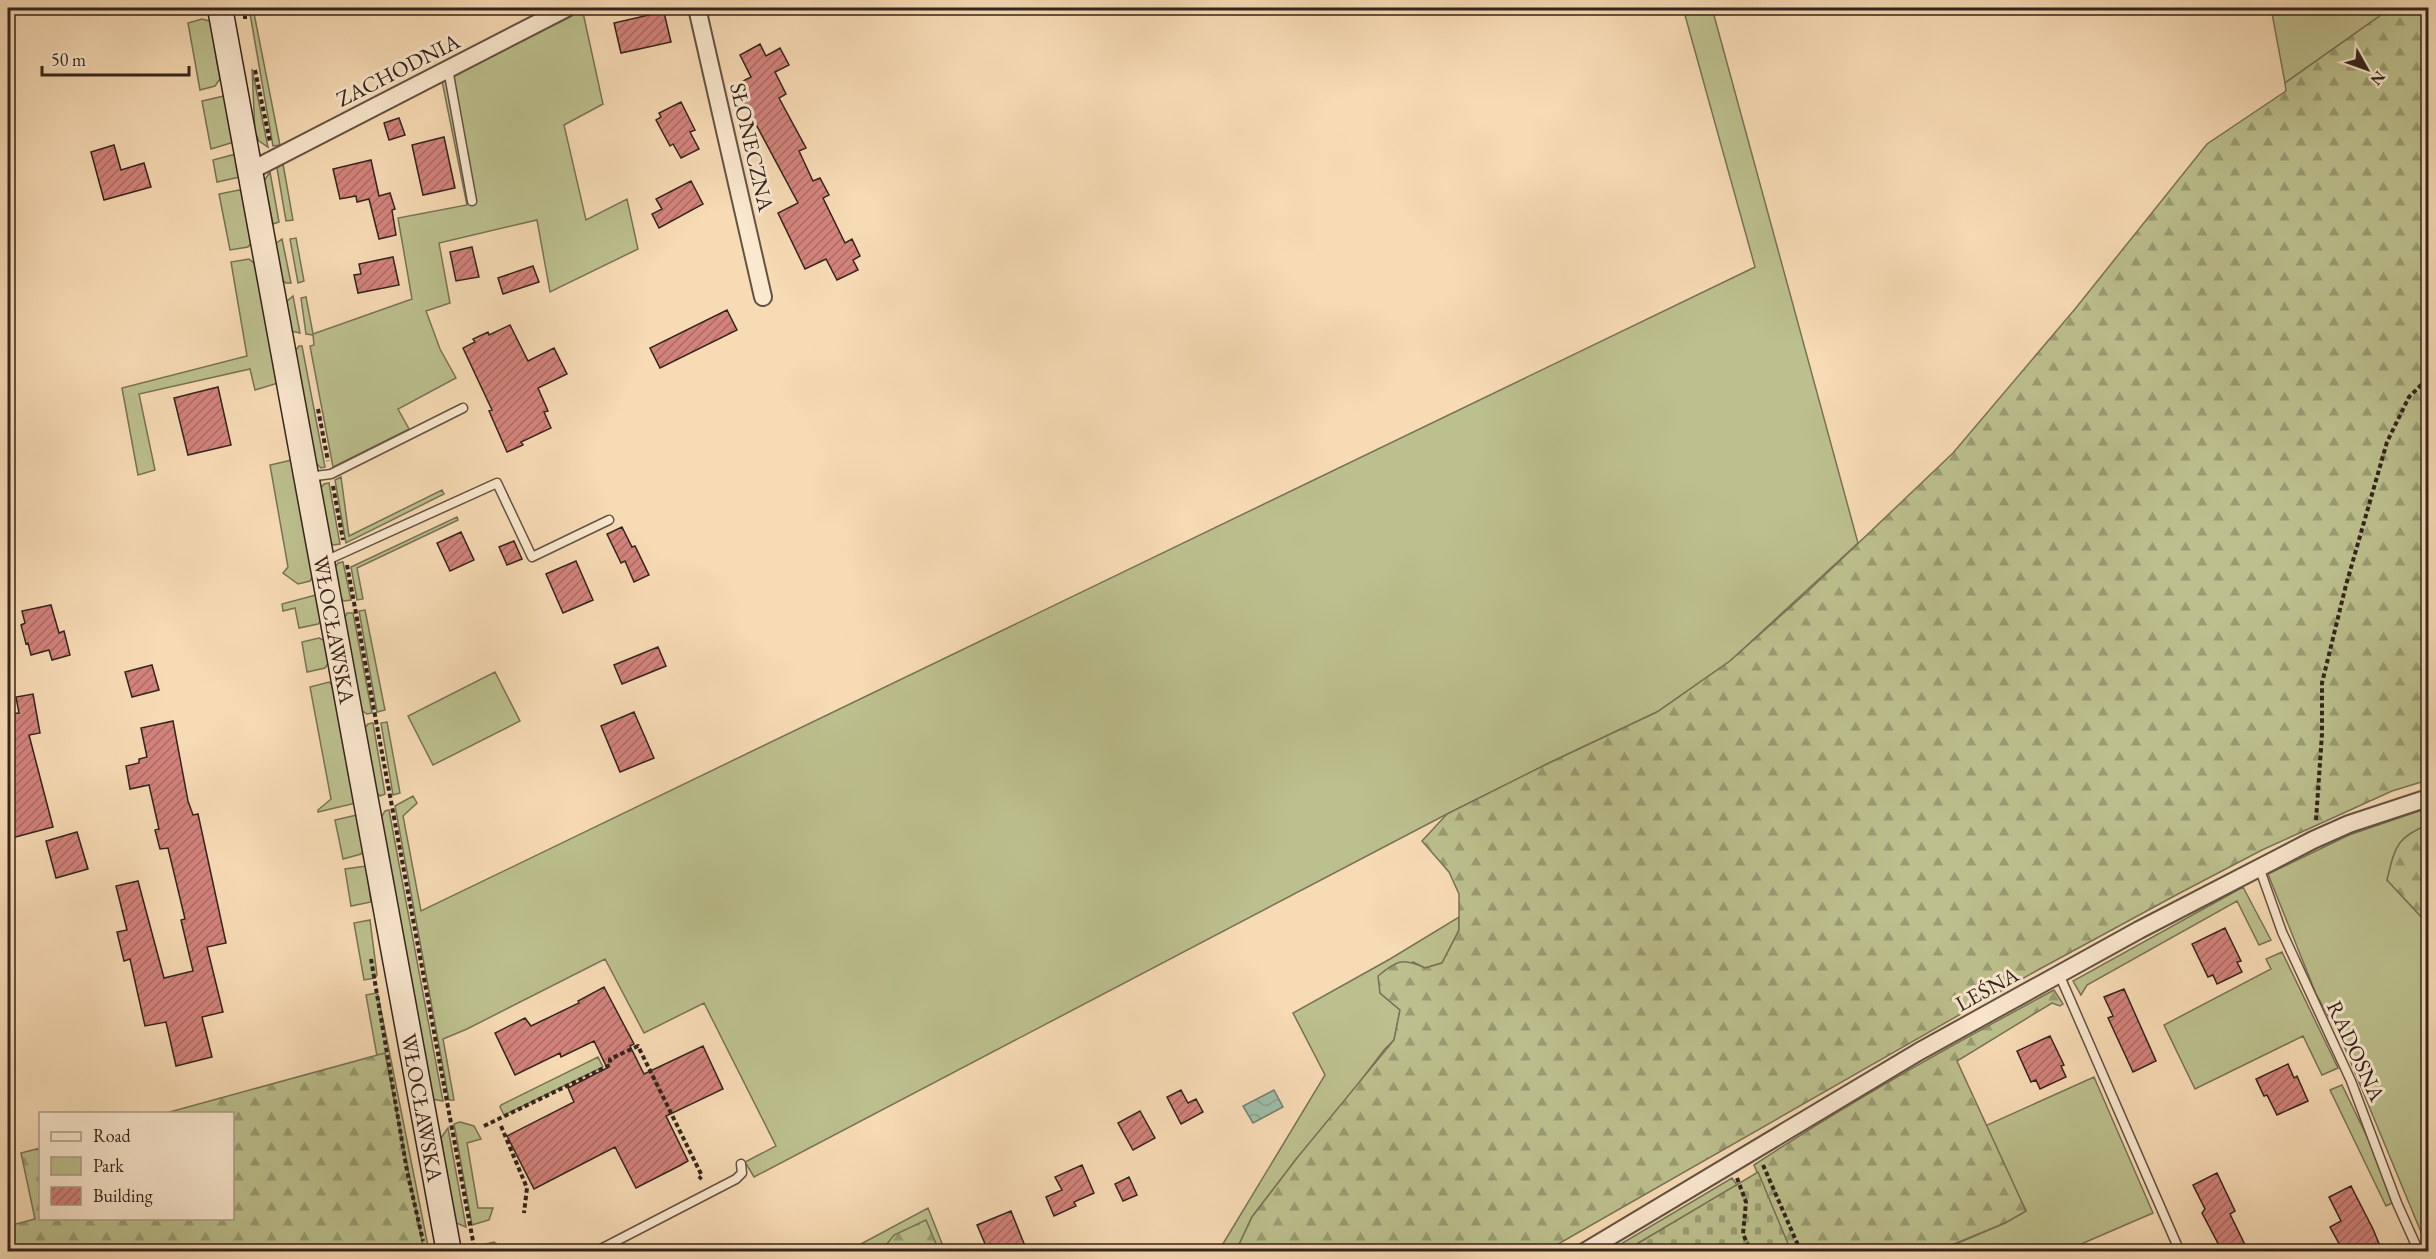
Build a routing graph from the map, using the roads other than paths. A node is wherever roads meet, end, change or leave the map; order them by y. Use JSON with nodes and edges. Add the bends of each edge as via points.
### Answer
{"nodes":[{"id":1,"x":220,"y":8,"type":"edge"},
{"id":2,"x":567,"y":8,"type":"edge"},
{"id":3,"x":697,"y":8,"type":"edge"},
{"id":4,"x":448,"y":69,"type":"junction"},
{"id":5,"x":261,"y":166,"type":"junction"},
{"id":6,"x":472,"y":201,"type":"dead end"},
{"id":7,"x":763,"y":297,"type":"dead end"},
{"id":8,"x":463,"y":408,"type":"dead end"},
{"id":9,"x":306,"y":477,"type":"junction"},
{"id":10,"x":609,"y":520,"type":"dead end"},
{"id":11,"x":322,"y":562,"type":"junction"},
{"id":12,"x":2428,"y":798,"type":"edge"},
{"id":13,"x":2259,"y":867,"type":"junction"},
{"id":14,"x":2058,"y":974,"type":"junction"},
{"id":15,"x":741,"y":1164,"type":"dead end"},
{"id":16,"x":449,"y":1251,"type":"edge"},
{"id":17,"x":595,"y":1251,"type":"edge"},
{"id":18,"x":1584,"y":1251,"type":"edge"},
{"id":19,"x":2180,"y":1251,"type":"edge"},
{"id":20,"x":2419,"y":1251,"type":"edge"}],
"edges":[{"from":1,"to":5,"type":"main road","name":"WŁOCŁAWSKA"},
{"from":2,"to":4,"type":"street","name":"ZACHODNIA"},
{"from":3,"to":7,"type":"street","name":"SŁONECZNA"},
{"from":4,"to":5,"type":"street","name":"ZACHODNIA"},
{"from":4,"to":6,"type":"lane"},
{"from":5,"to":9,"type":"main road","name":"WŁOCŁAWSKA"},
{"from":8,"to":9,"type":"lane","via":[[330,474]]},
{"from":9,"to":11,"type":"main road","name":"WŁOCŁAWSKA"},
{"from":10,"to":11,"type":"lane","via":[[532,557],[497,483]]},
{"from":11,"to":16,"type":"main road","name":"WŁOCŁAWSKA"},
{"from":12,"to":13,"type":"street","name":"LEŚNA","via":[[2349,824]]},
{"from":13,"to":14,"type":"street","name":"LEŚNA"},
{"from":13,"to":20,"type":"lane","name":"RADOSNA","via":[[2282,932],[2354,1089]]},
{"from":14,"to":18,"type":"street","name":"LEŚNA","via":[[1861,1085]]},
{"from":14,"to":19,"type":"lane"},
{"from":15,"to":17,"type":"lane","via":[[742,1173],[736,1179]]}]}
